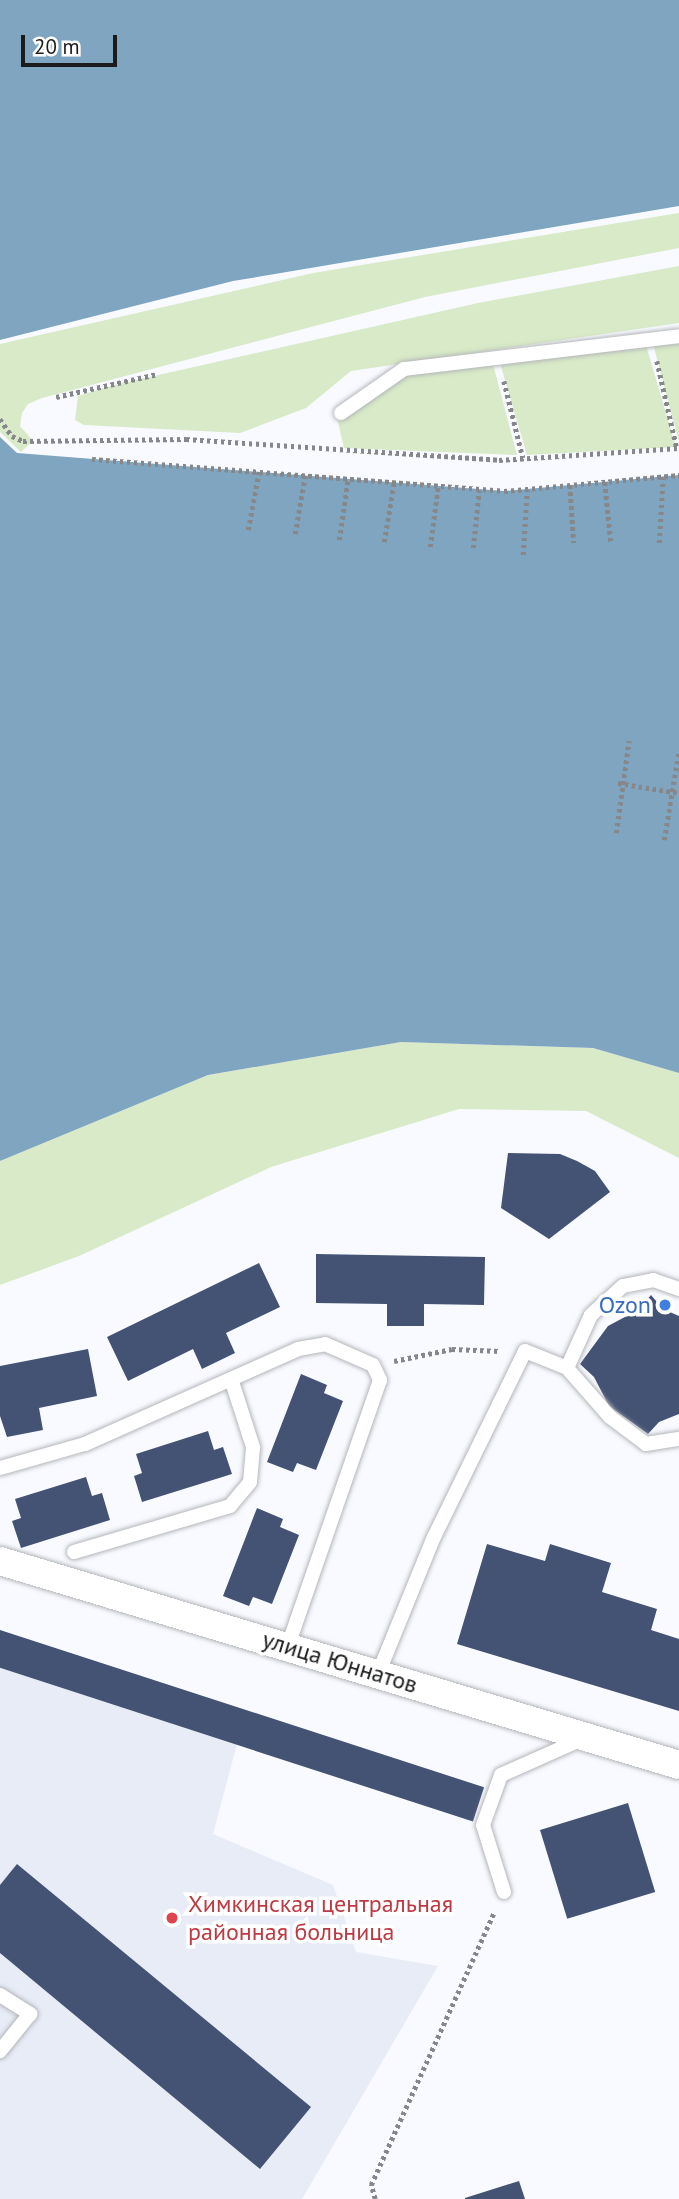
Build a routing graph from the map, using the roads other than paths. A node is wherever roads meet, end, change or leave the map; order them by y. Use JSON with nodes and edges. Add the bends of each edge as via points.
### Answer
{"nodes":[{"id":1,"x":679,"y":336,"type":"edge"},
{"id":2,"x":341,"y":413,"type":"dead end"},
{"id":3,"x":679,"y":1289,"type":"edge"},
{"id":4,"x":567,"y":1368,"type":"junction"},
{"id":5,"x":231,"y":1379,"type":"junction"},
{"id":6,"x":679,"y":1439,"type":"edge"},
{"id":7,"x":0,"y":1468,"type":"edge"},
{"id":8,"x":74,"y":1552,"type":"dead end"},
{"id":9,"x":0,"y":1561,"type":"edge"},
{"id":10,"x":288,"y":1646,"type":"junction"},
{"id":11,"x":378,"y":1674,"type":"junction"},
{"id":12,"x":587,"y":1737,"type":"junction"},
{"id":13,"x":679,"y":1765,"type":"edge"},
{"id":14,"x":503,"y":1892,"type":"road end"},
{"id":15,"x":0,"y":1995,"type":"edge"},
{"id":16,"x":0,"y":2051,"type":"edge"}],
"edges":[{"from":1,"to":2,"type":"lane","via":[[404,369]]},
{"from":3,"to":4,"type":"lane","via":[[653,1280],[623,1286],[592,1315]]},
{"from":4,"to":6,"type":"lane","via":[[610,1417],[646,1444]]},
{"from":4,"to":11,"type":"lane","via":[[525,1352],[434,1537]]},
{"from":5,"to":7,"type":"lane","via":[[85,1444]]},
{"from":5,"to":8,"type":"lane","via":[[253,1447],[250,1482],[230,1506]]},
{"from":5,"to":10,"type":"lane","via":[[298,1349],[325,1344],[373,1365],[380,1380]]},
{"from":9,"to":10,"type":"street","name":"улица Юннатов"},
{"from":10,"to":11,"type":"street","name":"улица Юннатов"},
{"from":11,"to":12,"type":"street","name":"улица Юннатов"},
{"from":12,"to":13,"type":"street","name":"улица Юннатов"},
{"from":12,"to":14,"type":"lane","via":[[501,1775],[483,1825]]},
{"from":15,"to":16,"type":"lane","via":[[30,2014]]}]}
